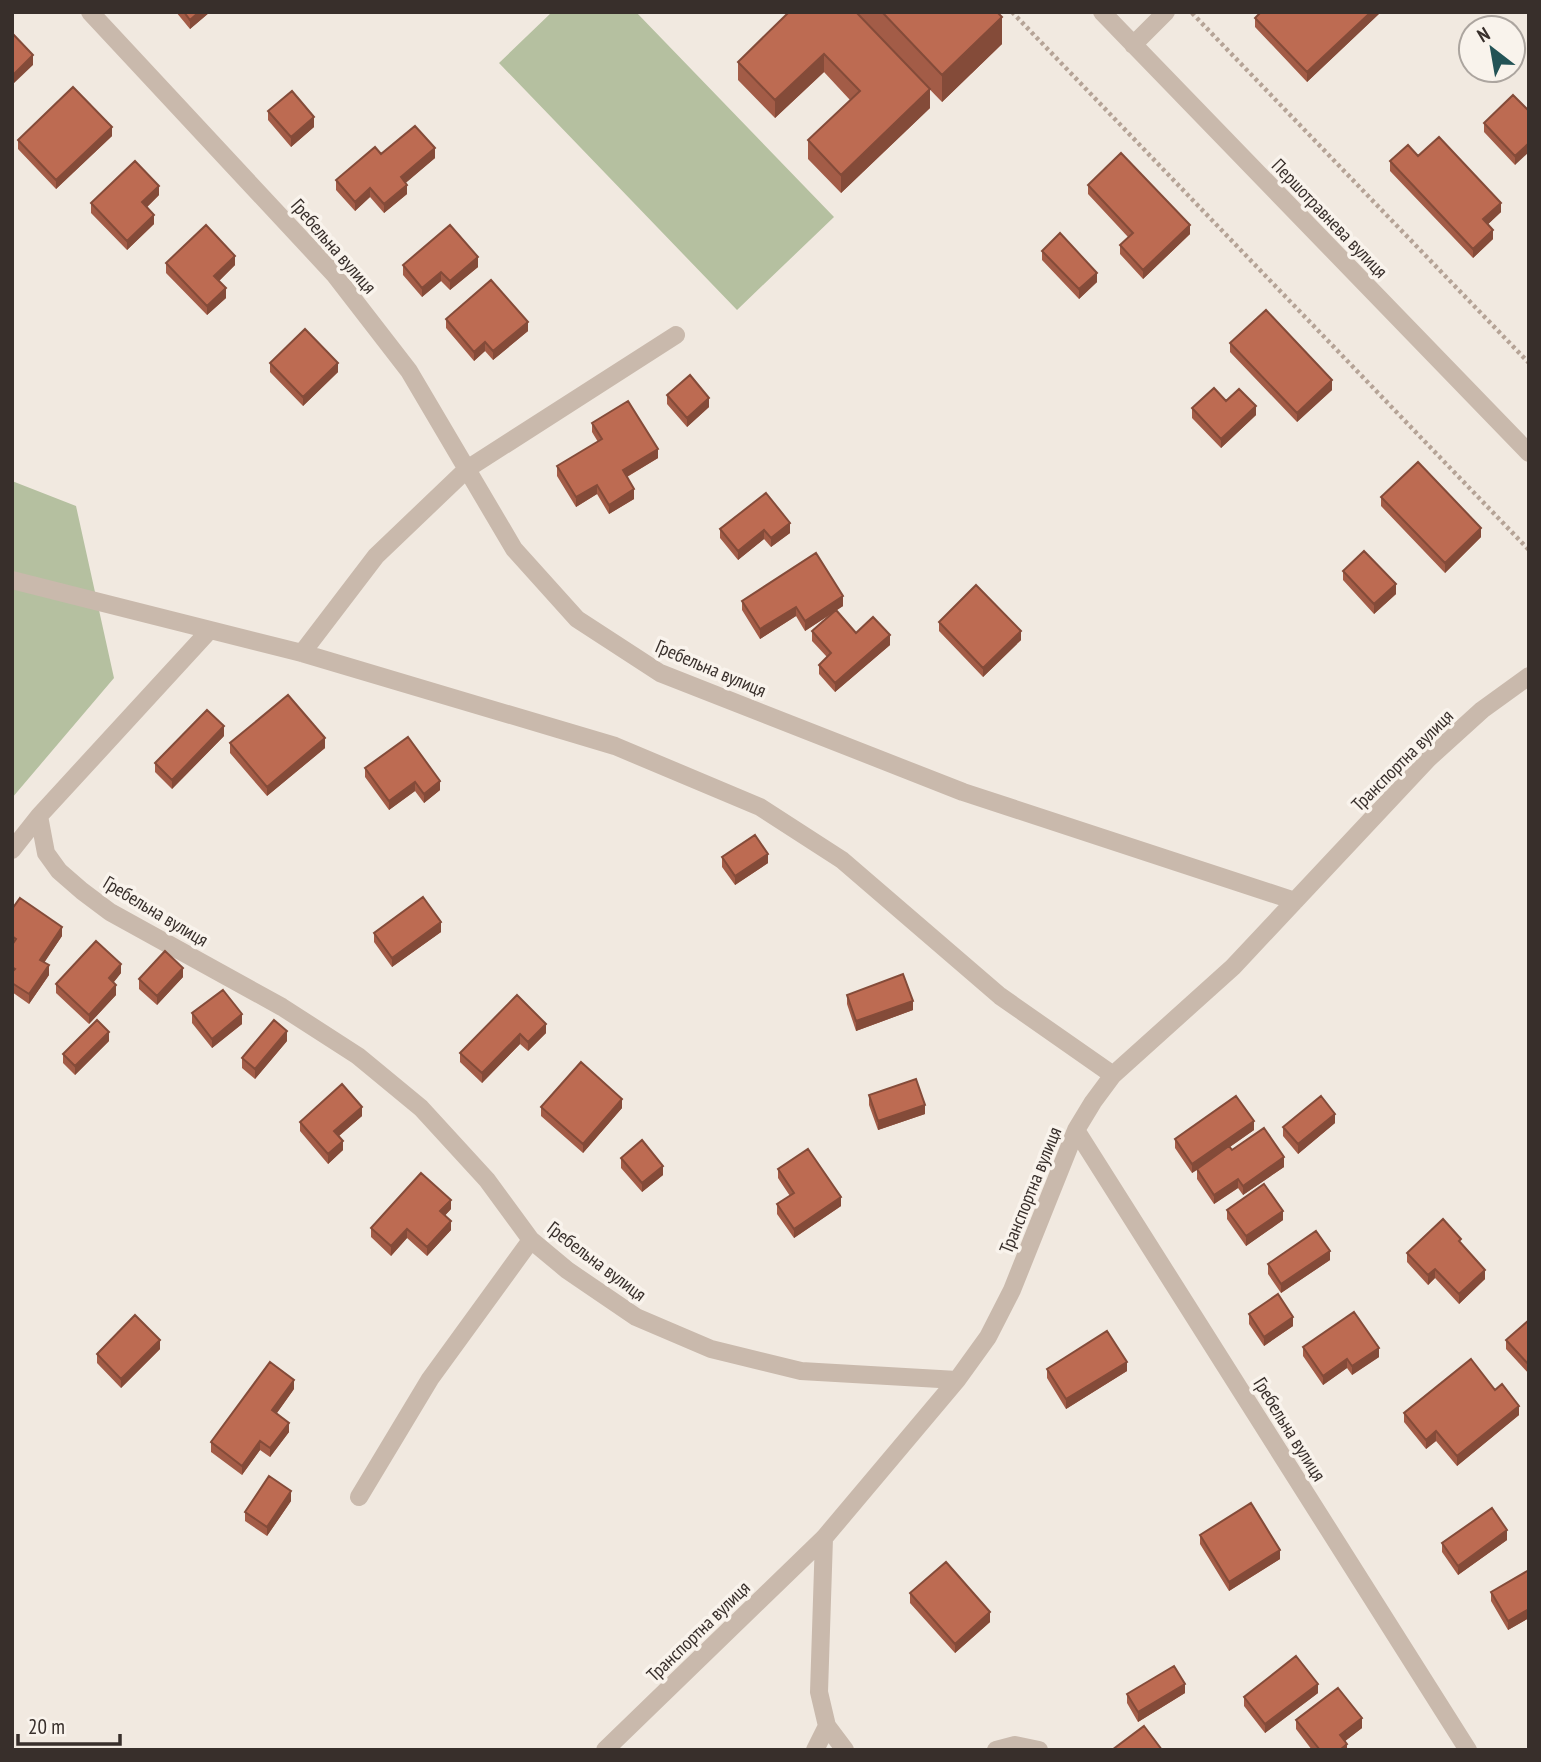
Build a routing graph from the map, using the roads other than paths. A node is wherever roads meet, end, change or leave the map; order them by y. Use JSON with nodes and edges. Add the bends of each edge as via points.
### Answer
{"nodes":[{"id":1,"x":90,"y":12,"type":"edge"},
{"id":2,"x":1102,"y":12,"type":"edge"},
{"id":3,"x":1167,"y":12,"type":"edge"},
{"id":4,"x":1133,"y":45,"type":"junction"},
{"id":5,"x":676,"y":335,"type":"dead end"},
{"id":6,"x":1529,"y":453,"type":"edge"},
{"id":7,"x":467,"y":468,"type":"junction"},
{"id":8,"x":12,"y":580,"type":"edge"},
{"id":9,"x":209,"y":631,"type":"junction"},
{"id":10,"x":302,"y":653,"type":"junction"},
{"id":11,"x":1529,"y":676,"type":"edge"},
{"id":12,"x":39,"y":816,"type":"junction"},
{"id":13,"x":12,"y":850,"type":"edge"},
{"id":14,"x":1295,"y":901,"type":"junction"},
{"id":15,"x":1113,"y":1075,"type":"junction"},
{"id":16,"x":1076,"y":1130,"type":"junction"},
{"id":17,"x":531,"y":1240,"type":"junction"},
{"id":18,"x":957,"y":1380,"type":"junction"},
{"id":19,"x":359,"y":1497,"type":"dead end"},
{"id":20,"x":824,"y":1538,"type":"junction"},
{"id":21,"x":827,"y":1726,"type":"junction"},
{"id":22,"x":605,"y":1750,"type":"edge"},
{"id":23,"x":815,"y":1750,"type":"edge"},
{"id":24,"x":845,"y":1750,"type":"edge"},
{"id":25,"x":996,"y":1750,"type":"edge"},
{"id":26,"x":1039,"y":1750,"type":"edge"},
{"id":27,"x":1468,"y":1750,"type":"edge"}],
"edges":[{"from":1,"to":7,"type":"street","name":"Гребельна вулиця","via":[[334,274],[409,371]]},
{"from":2,"to":4,"type":"street","name":"Першотравнева вулиця"},
{"from":3,"to":4,"type":"street"},
{"from":4,"to":6,"type":"street","name":"Першотравнева вулиця"},
{"from":5,"to":7,"type":"street"},
{"from":7,"to":10,"type":"street","via":[[376,556]]},
{"from":7,"to":14,"type":"street","name":"Гребельна вулиця","via":[[514,549],[578,619],[660,673],[963,792]]},
{"from":8,"to":9,"type":"street"},
{"from":9,"to":10,"type":"street"},
{"from":9,"to":12,"type":"street"},
{"from":10,"to":15,"type":"street","via":[[615,746],[760,807],[842,860],[1000,996]]},
{"from":11,"to":14,"type":"street","name":"Транспортна вулиця","via":[[1482,710],[1428,760]]},
{"from":12,"to":13,"type":"street"},
{"from":12,"to":17,"type":"street","name":"Гребельна вулиця","via":[[46,853],[82,891],[110,912],[282,1007],[358,1056],[421,1108],[487,1180]]},
{"from":14,"to":15,"type":"street","name":"Транспортна вулиця","via":[[1233,967]]},
{"from":15,"to":16,"type":"street","name":"Транспортна вулиця"},
{"from":16,"to":18,"type":"street","name":"Транспортна вулиця","via":[[1012,1290],[988,1337]]},
{"from":16,"to":27,"type":"street","name":"Гребельна вулиця"},
{"from":17,"to":18,"type":"street","name":"Гребельна вулиця","via":[[636,1317],[711,1349],[801,1371]]},
{"from":17,"to":19,"type":"street","via":[[429,1379]]},
{"from":18,"to":20,"type":"street","name":"Транспортна вулиця"},
{"from":20,"to":21,"type":"street","via":[[819,1692]]},
{"from":20,"to":22,"type":"street","name":"Транспортна вулиця"},
{"from":21,"to":23,"type":"street"},
{"from":21,"to":24,"type":"street"},
{"from":25,"to":26,"type":"street","via":[[1015,1745]]}]}
